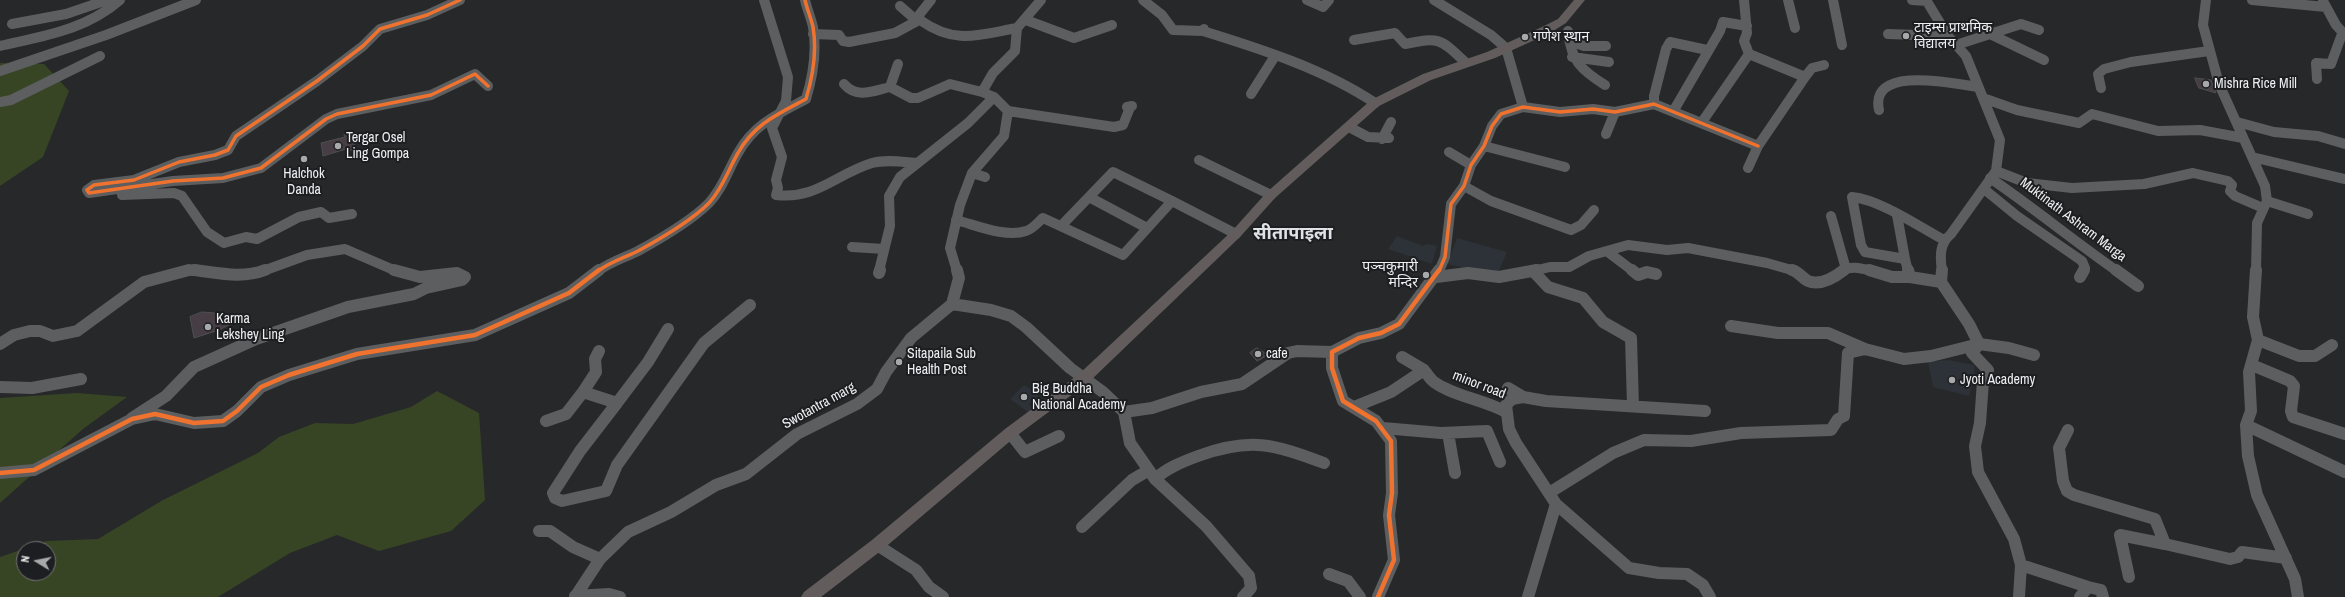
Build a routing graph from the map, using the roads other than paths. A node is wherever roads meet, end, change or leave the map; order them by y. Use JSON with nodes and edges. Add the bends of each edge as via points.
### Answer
{"nodes":[{"id":1,"x":106,"y":0,"type":"edge"},
{"id":2,"x":120,"y":0,"type":"edge"},
{"id":3,"x":196,"y":0,"type":"edge"},
{"id":4,"x":460,"y":0,"type":"edge"},
{"id":5,"x":764,"y":0,"type":"edge"},
{"id":6,"x":805,"y":0,"type":"edge"},
{"id":7,"x":931,"y":0,"type":"edge"},
{"id":8,"x":1041,"y":0,"type":"edge"},
{"id":9,"x":1143,"y":0,"type":"edge"},
{"id":10,"x":1307,"y":0,"type":"edge"},
{"id":11,"x":1329,"y":0,"type":"edge"},
{"id":12,"x":1434,"y":0,"type":"edge"},
{"id":13,"x":1580,"y":0,"type":"edge"},
{"id":14,"x":1744,"y":0,"type":"edge"},
{"id":15,"x":1788,"y":0,"type":"edge"},
{"id":16,"x":1833,"y":0,"type":"edge"},
{"id":17,"x":1912,"y":0,"type":"edge"},
{"id":18,"x":2206,"y":0,"type":"edge"},
{"id":19,"x":2252,"y":0,"type":"edge"},
{"id":20,"x":1926,"y":1,"type":"edge"},
{"id":21,"x":2325,"y":3,"type":"edge"},
{"id":22,"x":900,"y":6,"type":"dead end"},
{"id":23,"x":918,"y":20,"type":"junction"},
{"id":24,"x":1026,"y":20,"type":"junction"},
{"id":25,"x":12,"y":24,"type":"dead end"},
{"id":26,"x":1112,"y":25,"type":"dead end"},
{"id":27,"x":1565,"y":26,"type":"junction"},
{"id":28,"x":1747,"y":26,"type":"junction"},
{"id":29,"x":1017,"y":28,"type":"junction"},
{"id":30,"x":1795,"y":28,"type":"dead end"},
{"id":31,"x":2039,"y":30,"type":"dead end"},
{"id":32,"x":813,"y":34,"type":"junction"},
{"id":33,"x":1888,"y":34,"type":"dead end"},
{"id":34,"x":1990,"y":34,"type":"junction"},
{"id":35,"x":2344,"y":34,"type":"edge"},
{"id":36,"x":1948,"y":36,"type":"junction"},
{"id":37,"x":1354,"y":40,"type":"dead end"},
{"id":38,"x":1842,"y":45,"type":"dead end"},
{"id":39,"x":1956,"y":45,"type":"junction"},
{"id":40,"x":0,"y":46,"type":"edge"},
{"id":41,"x":1606,"y":46,"type":"dead end"},
{"id":42,"x":1506,"y":48,"type":"junction"},
{"id":43,"x":1707,"y":50,"type":"junction"},
{"id":44,"x":2209,"y":51,"type":"junction"},
{"id":45,"x":1749,"y":54,"type":"junction"},
{"id":46,"x":100,"y":56,"type":"dead end"},
{"id":47,"x":1275,"y":56,"type":"junction"},
{"id":48,"x":1572,"y":57,"type":"junction"},
{"id":49,"x":2044,"y":60,"type":"dead end"},
{"id":50,"x":25,"y":62,"type":"junction"},
{"id":51,"x":1465,"y":62,"type":"junction"},
{"id":52,"x":1609,"y":62,"type":"dead end"},
{"id":53,"x":898,"y":64,"type":"dead end"},
{"id":54,"x":1824,"y":65,"type":"dead end"},
{"id":55,"x":0,"y":66,"type":"edge"},
{"id":56,"x":0,"y":71,"type":"edge"},
{"id":57,"x":1805,"y":77,"type":"junction"},
{"id":58,"x":2317,"y":79,"type":"dead end"},
{"id":59,"x":844,"y":84,"type":"dead end"},
{"id":60,"x":1605,"y":85,"type":"dead end"},
{"id":61,"x":488,"y":86,"type":"dead end"},
{"id":62,"x":890,"y":87,"type":"junction"},
{"id":63,"x":1978,"y":87,"type":"junction"},
{"id":64,"x":2101,"y":88,"type":"dead end"},
{"id":65,"x":982,"y":92,"type":"junction"},
{"id":66,"x":1251,"y":94,"type":"dead end"},
{"id":67,"x":994,"y":97,"type":"junction"},
{"id":68,"x":1983,"y":98,"type":"junction"},
{"id":69,"x":0,"y":102,"type":"edge"},
{"id":70,"x":1375,"y":103,"type":"junction"},
{"id":71,"x":1654,"y":104,"type":"junction"},
{"id":72,"x":1132,"y":106,"type":"dead end"},
{"id":73,"x":1523,"y":107,"type":"junction"},
{"id":74,"x":1674,"y":110,"type":"junction"},
{"id":75,"x":1879,"y":110,"type":"dead end"},
{"id":76,"x":1008,"y":111,"type":"junction"},
{"id":77,"x":1615,"y":112,"type":"junction"},
{"id":78,"x":781,"y":114,"type":"junction"},
{"id":79,"x":1391,"y":122,"type":"dead end"},
{"id":80,"x":1702,"y":122,"type":"junction"},
{"id":81,"x":2237,"y":122,"type":"junction"},
{"id":82,"x":1348,"y":127,"type":"junction"},
{"id":83,"x":1606,"y":134,"type":"dead end"},
{"id":84,"x":2243,"y":138,"type":"junction"},
{"id":85,"x":2345,"y":144,"type":"edge"},
{"id":86,"x":1484,"y":146,"type":"junction"},
{"id":87,"x":1758,"y":146,"type":"junction"},
{"id":88,"x":1449,"y":152,"type":"dead end"},
{"id":89,"x":2252,"y":157,"type":"junction"},
{"id":90,"x":1199,"y":160,"type":"dead end"},
{"id":91,"x":918,"y":163,"type":"junction"},
{"id":92,"x":1471,"y":164,"type":"junction"},
{"id":93,"x":1565,"y":167,"type":"dead end"},
{"id":94,"x":1748,"y":168,"type":"dead end"},
{"id":95,"x":972,"y":173,"type":"junction"},
{"id":96,"x":1993,"y":174,"type":"junction"},
{"id":97,"x":985,"y":178,"type":"dead end"},
{"id":98,"x":2344,"y":179,"type":"dead end"},
{"id":99,"x":1464,"y":186,"type":"junction"},
{"id":100,"x":1984,"y":189,"type":"junction"},
{"id":101,"x":98,"y":192,"type":"junction"},
{"id":102,"x":1271,"y":195,"type":"junction"},
{"id":103,"x":1089,"y":197,"type":"junction"},
{"id":104,"x":1172,"y":201,"type":"junction"},
{"id":105,"x":2265,"y":204,"type":"junction"},
{"id":106,"x":1594,"y":210,"type":"dead end"},
{"id":107,"x":352,"y":214,"type":"dead end"},
{"id":108,"x":2308,"y":214,"type":"dead end"},
{"id":109,"x":1897,"y":215,"type":"junction"},
{"id":110,"x":1831,"y":216,"type":"dead end"},
{"id":111,"x":956,"y":220,"type":"junction"},
{"id":112,"x":1061,"y":226,"type":"junction"},
{"id":113,"x":1147,"y":228,"type":"junction"},
{"id":114,"x":1236,"y":234,"type":"junction"},
{"id":115,"x":1944,"y":240,"type":"junction"},
{"id":116,"x":852,"y":247,"type":"dead end"},
{"id":117,"x":884,"y":249,"type":"junction"},
{"id":118,"x":1608,"y":252,"type":"junction"},
{"id":119,"x":1905,"y":259,"type":"junction"},
{"id":120,"x":1846,"y":269,"type":"junction"},
{"id":121,"x":1533,"y":271,"type":"junction"},
{"id":122,"x":878,"y":273,"type":"dead end"},
{"id":123,"x":1656,"y":274,"type":"dead end"},
{"id":124,"x":1436,"y":276,"type":"junction"},
{"id":125,"x":2080,"y":276,"type":"dead end"},
{"id":126,"x":1910,"y":277,"type":"junction"},
{"id":127,"x":1941,"y":282,"type":"junction"},
{"id":128,"x":2138,"y":286,"type":"dead end"},
{"id":129,"x":952,"y":304,"type":"junction"},
{"id":130,"x":750,"y":305,"type":"dead end"},
{"id":131,"x":1732,"y":326,"type":"dead end"},
{"id":132,"x":668,"y":329,"type":"dead end"},
{"id":133,"x":2258,"y":340,"type":"junction"},
{"id":134,"x":0,"y":344,"type":"edge"},
{"id":135,"x":1979,"y":344,"type":"junction"},
{"id":136,"x":2332,"y":345,"type":"dead end"},
{"id":137,"x":1865,"y":349,"type":"junction"},
{"id":138,"x":599,"y":351,"type":"dead end"},
{"id":139,"x":1332,"y":352,"type":"junction"},
{"id":140,"x":2034,"y":355,"type":"dead end"},
{"id":141,"x":2252,"y":365,"type":"junction"},
{"id":142,"x":1084,"y":378,"type":"junction"},
{"id":143,"x":81,"y":379,"type":"dead end"},
{"id":144,"x":0,"y":387,"type":"edge"},
{"id":145,"x":1508,"y":388,"type":"dead end"},
{"id":146,"x":583,"y":392,"type":"junction"},
{"id":147,"x":1524,"y":397,"type":"junction"},
{"id":148,"x":617,"y":403,"type":"junction"},
{"id":149,"x":1633,"y":406,"type":"junction"},
{"id":150,"x":1354,"y":407,"type":"junction"},
{"id":151,"x":1705,"y":411,"type":"dead end"},
{"id":152,"x":1124,"y":412,"type":"junction"},
{"id":153,"x":1506,"y":412,"type":"junction"},
{"id":154,"x":132,"y":419,"type":"junction"},
{"id":155,"x":546,"y":421,"type":"dead end"},
{"id":156,"x":2246,"y":425,"type":"junction"},
{"id":157,"x":1383,"y":428,"type":"junction"},
{"id":158,"x":2068,"y":430,"type":"dead end"},
{"id":159,"x":1010,"y":433,"type":"junction"},
{"id":160,"x":1448,"y":433,"type":"junction"},
{"id":161,"x":2345,"y":434,"type":"edge"},
{"id":162,"x":1059,"y":436,"type":"dead end"},
{"id":163,"x":1500,"y":462,"type":"dead end"},
{"id":164,"x":1324,"y":463,"type":"dead end"},
{"id":165,"x":2345,"y":472,"type":"edge"},
{"id":166,"x":0,"y":473,"type":"edge"},
{"id":167,"x":1455,"y":473,"type":"dead end"},
{"id":168,"x":1152,"y":475,"type":"junction"},
{"id":169,"x":1552,"y":499,"type":"junction"},
{"id":170,"x":1082,"y":527,"type":"dead end"},
{"id":171,"x":539,"y":531,"type":"dead end"},
{"id":172,"x":877,"y":544,"type":"junction"},
{"id":173,"x":2165,"y":544,"type":"junction"},
{"id":174,"x":2286,"y":558,"type":"junction"},
{"id":175,"x":600,"y":559,"type":"junction"},
{"id":176,"x":2021,"y":565,"type":"junction"},
{"id":177,"x":1329,"y":574,"type":"dead end"},
{"id":178,"x":2129,"y":577,"type":"dead end"},
{"id":179,"x":2084,"y":592,"type":"edge"},
{"id":180,"x":575,"y":597,"type":"edge"},
{"id":181,"x":620,"y":597,"type":"edge"},
{"id":182,"x":809,"y":597,"type":"edge"},
{"id":183,"x":943,"y":597,"type":"edge"},
{"id":184,"x":1243,"y":597,"type":"edge"},
{"id":185,"x":1360,"y":597,"type":"edge"},
{"id":186,"x":1378,"y":597,"type":"edge"},
{"id":187,"x":1528,"y":597,"type":"edge"},
{"id":188,"x":1710,"y":597,"type":"edge"},
{"id":189,"x":2018,"y":597,"type":"edge"},
{"id":190,"x":2103,"y":597,"type":"edge"},
{"id":191,"x":2298,"y":597,"type":"edge"}],
"edges":[{"from":1,"to":25,"type":"street","via":[[66,14]]},
{"from":2,"to":40,"type":"street","via":[[109,11],[88,22]]},
{"from":3,"to":50,"type":"street","via":[[106,35]]},
{"from":4,"to":101,"type":"street","via":[[427,15],[388,25],[375,32],[362,46],[323,77],[236,136],[228,150],[179,162],[134,180],[94,185],[87,190],[89,193]]},
{"from":5,"to":78,"type":"street","via":[[788,77],[789,90]]},
{"from":6,"to":32,"type":"street"},
{"from":7,"to":23,"type":"street"},
{"from":8,"to":24,"type":"street"},
{"from":9,"to":47,"type":"street","via":[[1162,15],[1172,30],[1203,30]]},
{"from":10,"to":11,"type":"street","via":[[1323,7]]},
{"from":12,"to":42,"type":"street","via":[[1491,35]]},
{"from":13,"to":27,"type":"main road"},
{"from":14,"to":28,"type":"street"},
{"from":15,"to":30,"type":"street"},
{"from":16,"to":38,"type":"street"},
{"from":17,"to":20,"type":"street"},
{"from":18,"to":44,"type":"street","via":[[2203,26]]},
{"from":19,"to":21,"type":"street"},
{"from":20,"to":36,"type":"street"},
{"from":21,"to":35,"type":"street"},
{"from":22,"to":23,"type":"street"},
{"from":23,"to":29,"type":"street","via":[[934,31],[968,38]]},
{"from":23,"to":32,"type":"street","via":[[895,33],[849,42],[843,41],[838,35]]},
{"from":24,"to":26,"type":"street","via":[[1074,38]]},
{"from":24,"to":29,"type":"street"},
{"from":27,"to":41,"type":"street","via":[[1575,44]]},
{"from":27,"to":42,"type":"main road"},
{"from":27,"to":48,"type":"street"},
{"from":28,"to":43,"type":"street","via":[[1723,22]]},
{"from":28,"to":45,"type":"street","via":[[1744,41]]},
{"from":29,"to":65,"type":"street","via":[[1015,51],[993,73]]},
{"from":31,"to":34,"type":"street","via":[[2023,24]]},
{"from":32,"to":78,"type":"street","via":[[813,80],[806,99]]},
{"from":33,"to":36,"type":"street"},
{"from":34,"to":39,"type":"street"},
{"from":34,"to":49,"type":"street"},
{"from":35,"to":58,"type":"street","via":[[2331,64],[2316,63]]},
{"from":36,"to":39,"type":"street"},
{"from":37,"to":51,"type":"street","via":[[1395,33],[1405,44],[1433,38],[1442,40]]},
{"from":39,"to":63,"type":"street","via":[[1966,56]]},
{"from":42,"to":51,"type":"main road"},
{"from":42,"to":73,"type":"street"},
{"from":43,"to":71,"type":"street","via":[[1670,42],[1666,49]]},
{"from":43,"to":74,"type":"street"},
{"from":44,"to":64,"type":"street","via":[[2136,61],[2104,69],[2098,74]]},
{"from":44,"to":81,"type":"street","via":[[2218,70],[2219,84]]},
{"from":45,"to":57,"type":"street"},
{"from":45,"to":80,"type":"street"},
{"from":46,"to":69,"type":"street","via":[[11,100]]},
{"from":47,"to":66,"type":"street"},
{"from":47,"to":70,"type":"street","via":[[1350,86]]},
{"from":48,"to":52,"type":"street"},
{"from":48,"to":60,"type":"street","via":[[1586,74]]},
{"from":50,"to":55,"type":"street"},
{"from":50,"to":56,"type":"street"},
{"from":51,"to":70,"type":"main road","via":[[1427,77]]},
{"from":53,"to":62,"type":"street"},
{"from":54,"to":57,"type":"street","via":[[1812,68]]},
{"from":57,"to":87,"type":"street"},
{"from":59,"to":62,"type":"street","via":[[850,91],[860,94]]},
{"from":61,"to":101,"type":"street","via":[[475,74],[431,95],[337,114],[326,119],[261,168],[223,178],[173,181]]},
{"from":62,"to":65,"type":"street","via":[[911,98],[918,98],[950,84]]},
{"from":63,"to":68,"type":"street"},
{"from":63,"to":75,"type":"street","via":[[1928,80],[1892,83],[1884,88],[1878,105]]},
{"from":65,"to":67,"type":"street"},
{"from":67,"to":76,"type":"street"},
{"from":67,"to":91,"type":"street","via":[[968,123]]},
{"from":68,"to":84,"type":"street","via":[[2016,110],[2079,123],[2092,114],[2158,131],[2200,130]]},
{"from":68,"to":96,"type":"street","via":[[2000,140]]},
{"from":70,"to":82,"type":"main road"},
{"from":71,"to":74,"type":"street"},
{"from":71,"to":77,"type":"street"},
{"from":72,"to":76,"type":"street","via":[[1127,107],[1129,110],[1126,120],[1118,127]]},
{"from":73,"to":77,"type":"street","via":[[1560,112],[1593,109]]},
{"from":73,"to":86,"type":"street","via":[[1500,114]]},
{"from":74,"to":80,"type":"street"},
{"from":76,"to":95,"type":"street","via":[[1004,136]]},
{"from":77,"to":83,"type":"street"},
{"from":78,"to":91,"type":"street","via":[[772,128],[782,157],[776,180],[776,195],[787,198],[818,191],[856,169],[874,162]]},
{"from":78,"to":154,"type":"street","via":[[763,122],[738,152],[723,185],[709,203],[638,251],[612,261],[557,299],[475,335],[357,354],[289,375],[261,387],[237,411],[223,420],[194,423],[155,414]]},
{"from":79,"to":82,"type":"street","via":[[1385,139],[1357,133]]},
{"from":80,"to":87,"type":"street"},
{"from":81,"to":84,"type":"street"},
{"from":81,"to":85,"type":"street","via":[[2274,132],[2318,136]]},
{"from":82,"to":102,"type":"main road"},
{"from":84,"to":89,"type":"street"},
{"from":86,"to":92,"type":"street"},
{"from":86,"to":93,"type":"street"},
{"from":87,"to":94,"type":"street"},
{"from":88,"to":92,"type":"street"},
{"from":89,"to":98,"type":"street"},
{"from":89,"to":105,"type":"street","via":[[2265,186]]},
{"from":90,"to":102,"type":"street"},
{"from":91,"to":117,"type":"street","via":[[900,177],[889,196],[890,226]]},
{"from":92,"to":99,"type":"street"},
{"from":95,"to":97,"type":"street"},
{"from":95,"to":111,"type":"street","via":[[966,184]]},
{"from":96,"to":100,"type":"street"},
{"from":96,"to":105,"type":"street","via":[[2028,183],[2072,188],[2144,184],[2193,173],[2228,182],[2232,185],[2230,191],[2235,196]]},
{"from":96,"to":128,"type":"street","name":"Muktinath Ashram Marga","via":[[2070,238]]},
{"from":99,"to":106,"type":"street","via":[[1491,201],[1571,230],[1581,225]]},
{"from":99,"to":124,"type":"street","via":[[1451,204],[1445,257]]},
{"from":100,"to":115,"type":"street"},
{"from":100,"to":125,"type":"street","via":[[2017,216],[2082,261],[2086,268]]},
{"from":101,"to":107,"type":"street","via":[[106,196],[174,193],[182,196],[206,232],[224,243],[246,237],[257,239],[299,217],[321,212],[329,218]]},
{"from":102,"to":114,"type":"main road"},
{"from":103,"to":104,"type":"street","via":[[1113,172]]},
{"from":103,"to":112,"type":"street"},
{"from":103,"to":113,"type":"street"},
{"from":104,"to":113,"type":"street"},
{"from":104,"to":114,"type":"street"},
{"from":105,"to":108,"type":"street"},
{"from":105,"to":133,"type":"street","via":[[2257,223],[2256,234],[2254,317]]},
{"from":109,"to":115,"type":"street"},
{"from":109,"to":119,"type":"street"},
{"from":109,"to":119,"type":"street","via":[[1860,197],[1852,197],[1861,245],[1865,252]]},
{"from":110,"to":120,"type":"street"},
{"from":111,"to":112,"type":"street","via":[[1015,232],[1026,231],[1043,218]]},
{"from":111,"to":129,"type":"street","via":[[950,248],[959,278]]},
{"from":112,"to":113,"type":"street","via":[[1123,255]]},
{"from":114,"to":142,"type":"main road"},
{"from":115,"to":127,"type":"street","via":[[1940,257]]},
{"from":116,"to":117,"type":"street"},
{"from":117,"to":122,"type":"street"},
{"from":118,"to":120,"type":"street","via":[[1628,245],[1667,250],[1688,248],[1767,263],[1797,272],[1808,281],[1818,282],[1835,277]]},
{"from":118,"to":121,"type":"street","via":[[1589,256],[1569,267],[1550,267]]},
{"from":118,"to":123,"type":"street","via":[[1638,275],[1648,272]]},
{"from":119,"to":126,"type":"street"},
{"from":120,"to":126,"type":"street","via":[[1860,268],[1892,277]]},
{"from":121,"to":124,"type":"street","via":[[1499,277],[1468,273]]},
{"from":121,"to":149,"type":"street","via":[[1546,287],[1581,297],[1592,306],[1599,319],[1624,331],[1631,338]]},
{"from":124,"to":139,"type":"street","via":[[1399,324],[1381,333],[1359,338]]},
{"from":126,"to":127,"type":"street"},
{"from":127,"to":135,"type":"street"},
{"from":129,"to":142,"type":"street","via":[[1011,316]]},
{"from":129,"to":175,"type":"street","name":"Swotantra marg","via":[[911,338],[877,389],[857,404],[797,434],[746,474],[716,485],[671,512],[628,532]]},
{"from":130,"to":148,"type":"street","via":[[704,343],[617,465],[606,491],[562,500],[555,498],[553,492],[580,451]]},
{"from":131,"to":137,"type":"street","via":[[1778,333],[1828,333]]},
{"from":132,"to":148,"type":"street","via":[[648,362]]},
{"from":133,"to":136,"type":"street","via":[[2299,356],[2315,356]]},
{"from":133,"to":141,"type":"street"},
{"from":134,"to":154,"type":"street","via":[[30,331],[40,331],[53,336],[77,331],[144,282],[191,270],[253,275],[308,255],[345,249],[400,273],[420,277],[457,273],[465,276],[462,280],[426,288],[414,294],[348,307],[256,339],[194,367],[179,386],[164,398],[143,408]]},
{"from":135,"to":137,"type":"street","via":[[1931,356],[1904,358]]},
{"from":135,"to":140,"type":"street"},
{"from":135,"to":176,"type":"street","via":[[1972,353],[1988,370],[1983,381],[1980,423],[1975,446],[1978,472],[2014,539]]},
{"from":137,"to":169,"type":"street","via":[[1848,353],[1844,416],[1831,430],[1742,434],[1691,440],[1644,440],[1613,454]]},
{"from":138,"to":146,"type":"street","via":[[595,359],[596,372]]},
{"from":139,"to":150,"type":"street","via":[[1332,368],[1343,401]]},
{"from":139,"to":152,"type":"street","via":[[1288,353],[1242,384],[1201,392],[1152,408]]},
{"from":141,"to":156,"type":"street","via":[[2249,372],[2251,411]]},
{"from":141,"to":161,"type":"street","via":[[2290,381],[2294,386],[2290,412],[2293,417]]},
{"from":142,"to":152,"type":"street"},
{"from":142,"to":159,"type":"main road"},
{"from":143,"to":144,"type":"street","via":[[32,388]]},
{"from":145,"to":147,"type":"street"},
{"from":146,"to":148,"type":"street"},
{"from":146,"to":155,"type":"street","via":[[566,414]]},
{"from":147,"to":149,"type":"street","via":[[1546,401]]},
{"from":147,"to":153,"type":"street","via":[[1512,399],[1506,405]]},
{"from":149,"to":151,"type":"street"},
{"from":150,"to":153,"type":"street","name":"minor road","via":[[1398,389],[1424,370],[1434,382]]},
{"from":150,"to":157,"type":"street"},
{"from":152,"to":168,"type":"street","via":[[1130,443]]},
{"from":153,"to":169,"type":"street","via":[[1509,429],[1516,443]]},
{"from":154,"to":166,"type":"street","via":[[34,470]]},
{"from":156,"to":165,"type":"street"},
{"from":156,"to":174,"type":"street","via":[[2248,456],[2257,495]]},
{"from":157,"to":160,"type":"street"},
{"from":157,"to":186,"type":"street","via":[[1392,441],[1393,450],[1389,515],[1394,560]]},
{"from":158,"to":173,"type":"street","via":[[2059,448],[2063,481],[2067,490],[2074,495],[2155,519]]},
{"from":159,"to":162,"type":"street","via":[[1025,452]]},
{"from":159,"to":172,"type":"main road"},
{"from":160,"to":163,"type":"street","via":[[1487,431]]},
{"from":160,"to":167,"type":"street"},
{"from":164,"to":168,"type":"street","via":[[1277,445],[1242,442],[1215,449]]},
{"from":168,"to":170,"type":"street","via":[[1132,480]]},
{"from":168,"to":184,"type":"street","via":[[1206,526],[1249,576],[1251,588]]},
{"from":169,"to":187,"type":"street"},
{"from":169,"to":188,"type":"street","via":[[1629,568],[1687,574],[1703,585]]},
{"from":171,"to":175,"type":"street","via":[[550,531],[574,547]]},
{"from":172,"to":182,"type":"main road"},
{"from":172,"to":183,"type":"street","via":[[916,570],[929,587]]},
{"from":173,"to":174,"type":"street","via":[[2230,560],[2242,552]]},
{"from":173,"to":178,"type":"street","via":[[2120,535]]},
{"from":174,"to":191,"type":"street","via":[[2295,579]]},
{"from":175,"to":180,"type":"street","name":"Swotantra marg"},
{"from":176,"to":179,"type":"street"},
{"from":176,"to":189,"type":"street"},
{"from":177,"to":185,"type":"street","via":[[1351,581]]},
{"from":179,"to":190,"type":"street","via":[[2101,590]]},
{"from":180,"to":181,"type":"street","via":[[609,594]]}]}
